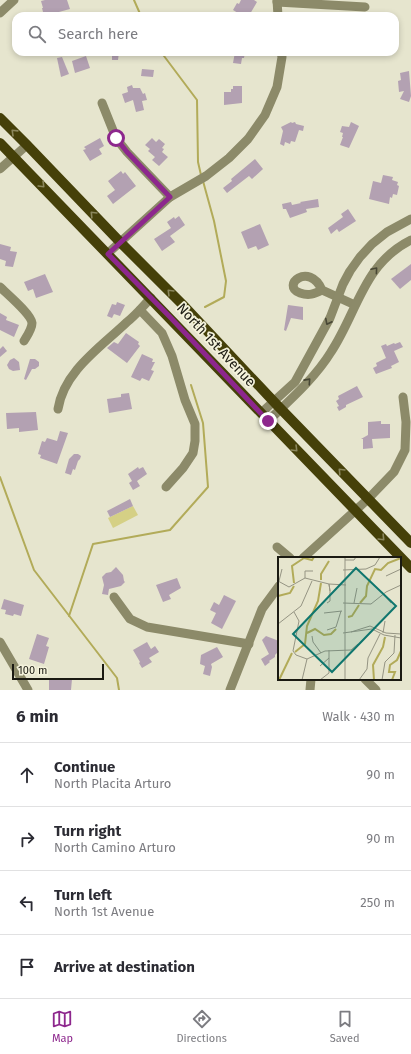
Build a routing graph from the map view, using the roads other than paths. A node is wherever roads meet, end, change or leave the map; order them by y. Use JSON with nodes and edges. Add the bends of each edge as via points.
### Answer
{"nodes":[{"id":1,"x":14,"y":0,"type":"edge"},
{"id":2,"x":277,"y":1,"type":"edge"},
{"id":3,"x":365,"y":7,"type":"dead end"},
{"id":4,"x":278,"y":12,"type":"edge"},
{"id":5,"x":0,"y":13,"type":"edge"},
{"id":6,"x":282,"y":56,"type":"edge"},
{"id":7,"x":102,"y":103,"type":"dead end"},
{"id":8,"x":0,"y":118,"type":"edge"},
{"id":9,"x":0,"y":143,"type":"edge"},
{"id":10,"x":27,"y":145,"type":"junction"},
{"id":11,"x":14,"y":157,"type":"junction"},
{"id":12,"x":0,"y":169,"type":"edge"},
{"id":13,"x":170,"y":197,"type":"junction"},
{"id":14,"x":411,"y":219,"type":"edge"},
{"id":15,"x":411,"y":240,"type":"edge"},
{"id":16,"x":120,"y":242,"type":"junction"},
{"id":17,"x":108,"y":254,"type":"junction"},
{"id":18,"x":0,"y":287,"type":"edge"},
{"id":19,"x":322,"y":290,"type":"dead end"},
{"id":20,"x":339,"y":297,"type":"junction"},
{"id":21,"x":151,"y":298,"type":"junction"},
{"id":22,"x":355,"y":305,"type":"junction"},
{"id":23,"x":140,"y":310,"type":"junction"},
{"id":24,"x":24,"y":341,"type":"dead end"},
{"id":25,"x":403,"y":397,"type":"dead end"},
{"id":26,"x":277,"y":405,"type":"junction"},
{"id":27,"x":58,"y":409,"type":"dead end"},
{"id":28,"x":264,"y":417,"type":"junction"},
{"id":29,"x":166,"y":487,"type":"dead end"},
{"id":30,"x":368,"y":498,"type":"junction"},
{"id":31,"x":355,"y":510,"type":"junction"},
{"id":32,"x":411,"y":543,"type":"edge"},
{"id":33,"x":277,"y":547,"type":"dead end"},
{"id":34,"x":289,"y":557,"type":"edge"},
{"id":35,"x":304,"y":557,"type":"edge"},
{"id":36,"x":400,"y":557,"type":"edge"},
{"id":37,"x":401,"y":558,"type":"edge"},
{"id":38,"x":411,"y":568,"type":"edge"},
{"id":39,"x":278,"y":588,"type":"edge"},
{"id":40,"x":114,"y":596,"type":"dead end"},
{"id":41,"x":0,"y":642,"type":"edge"},
{"id":42,"x":249,"y":644,"type":"junction"},
{"id":43,"x":311,"y":680,"type":"edge"},
{"id":44,"x":366,"y":680,"type":"edge"},
{"id":45,"x":28,"y":690,"type":"edge"},
{"id":46,"x":230,"y":690,"type":"edge"},
{"id":47,"x":310,"y":690,"type":"edge"},
{"id":48,"x":376,"y":690,"type":"edge"}],
"edges":[{"from":1,"to":5,"type":"street"},
{"from":2,"to":3,"type":"street"},
{"from":2,"to":4,"type":"street"},
{"from":6,"to":13,"type":"street","via":[[277,87],[265,115],[248,139],[206,176]]},
{"from":7,"to":13,"type":"street","via":[[116,138]]},
{"from":10,"to":8,"type":"main road","name":"North 1st Avenue","one_way":true},
{"from":9,"to":11,"type":"main road","name":"North 1st Avenue"},
{"from":10,"to":11,"type":"street"},
{"from":16,"to":10,"type":"main road","name":"North 1st Avenue","one_way":true},
{"from":11,"to":12,"type":"street"},
{"from":11,"to":17,"type":"main road","name":"North 1st Avenue","one_way":true},
{"from":13,"to":16,"type":"street"},
{"from":14,"to":20,"type":"street","via":[[387,232],[372,244],[350,271]]},
{"from":22,"to":15,"type":"street","one_way":true,"via":[[370,276],[383,260],[400,245]]},
{"from":16,"to":17,"type":"street"},
{"from":26,"to":16,"type":"main road","name":"North 1st Avenue","one_way":true},
{"from":17,"to":21,"type":"main road","name":"North 1st Avenue"},
{"from":18,"to":24,"type":"street","via":[[29,316],[32,323]]},
{"from":19,"to":20,"type":"street"},
{"from":20,"to":22,"type":"street"},
{"from":20,"to":26,"type":"street","one_way":true,"via":[[295,382]]},
{"from":21,"to":23,"type":"street"},
{"from":21,"to":28,"type":"main road","name":"North 1st Avenue"},
{"from":26,"to":22,"type":"street","one_way":true,"via":[[312,376],[331,352]]},
{"from":23,"to":27,"type":"street","via":[[76,371],[67,385]]},
{"from":23,"to":29,"type":"street","via":[[162,333],[195,424],[193,453]]},
{"from":25,"to":30,"type":"street","via":[[406,422],[405,450],[394,472]]},
{"from":26,"to":28,"type":"street"},
{"from":30,"to":26,"type":"main road","name":"North 1st Avenue","one_way":true},
{"from":28,"to":31,"type":"main road","name":"North 1st Avenue","one_way":true},
{"from":30,"to":31,"type":"street"},
{"from":30,"to":32,"type":"main road","name":"North 1st Avenue"},
{"from":31,"to":35,"type":"street"},
{"from":31,"to":36,"type":"main road","name":"North 1st Avenue","one_way":true},
{"from":33,"to":34,"type":"street"},
{"from":37,"to":38,"type":"main road","name":"North 1st Avenue","one_way":true},
{"from":39,"to":42,"type":"street","via":[[262,609]]},
{"from":40,"to":42,"type":"street","via":[[130,619],[147,627]]},
{"from":41,"to":45,"type":"street"},
{"from":42,"to":46,"type":"street"},
{"from":43,"to":47,"type":"street"},
{"from":44,"to":48,"type":"street"}]}
